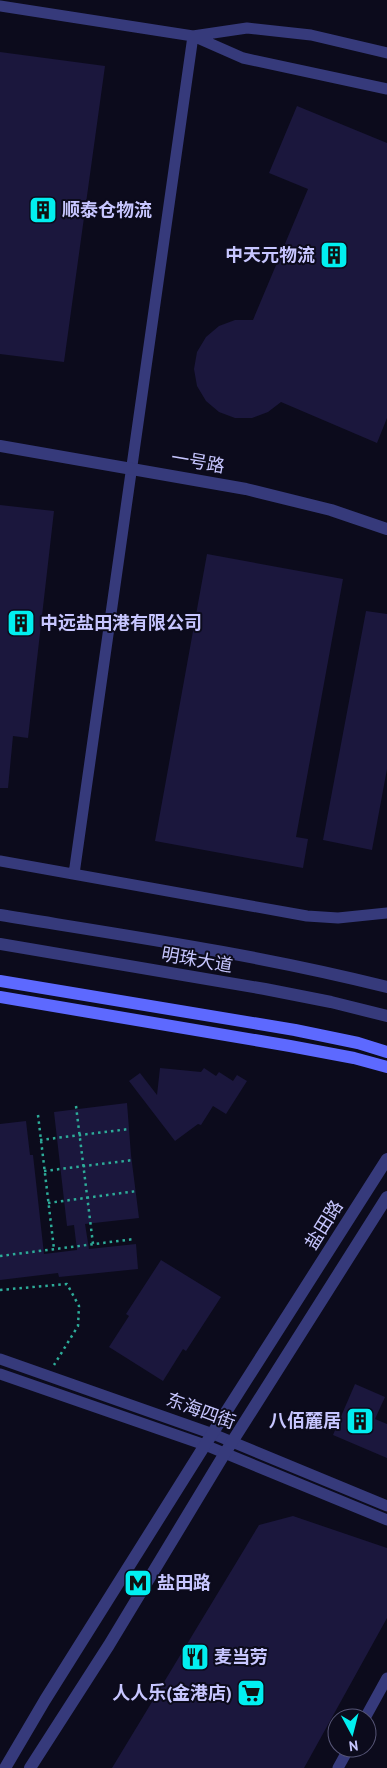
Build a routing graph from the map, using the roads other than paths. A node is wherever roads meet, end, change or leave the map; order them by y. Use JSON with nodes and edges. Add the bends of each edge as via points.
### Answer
{"nodes":[{"id":1,"x":0,"y":6,"type":"edge"},
{"id":2,"x":194,"y":36,"type":"junction"},
{"id":3,"x":387,"y":53,"type":"edge"},
{"id":4,"x":387,"y":89,"type":"edge"},
{"id":5,"x":0,"y":446,"type":"edge"},
{"id":6,"x":132,"y":468,"type":"junction"},
{"id":7,"x":387,"y":529,"type":"edge"},
{"id":8,"x":0,"y":861,"type":"edge"},
{"id":9,"x":74,"y":874,"type":"junction"},
{"id":10,"x":387,"y":913,"type":"edge"},
{"id":11,"x":0,"y":915,"type":"edge"},
{"id":12,"x":0,"y":944,"type":"edge"},
{"id":13,"x":0,"y":981,"type":"edge"},
{"id":14,"x":387,"y":987,"type":"edge"},
{"id":15,"x":0,"y":997,"type":"edge"},
{"id":16,"x":387,"y":1016,"type":"edge"},
{"id":17,"x":387,"y":1052,"type":"edge"},
{"id":18,"x":387,"y":1067,"type":"edge"},
{"id":19,"x":387,"y":1160,"type":"edge"},
{"id":20,"x":387,"y":1197,"type":"edge"},
{"id":21,"x":0,"y":1359,"type":"edge"},
{"id":22,"x":0,"y":1374,"type":"edge"},
{"id":23,"x":213,"y":1434,"type":"junction"},
{"id":24,"x":232,"y":1441,"type":"junction"},
{"id":25,"x":205,"y":1445,"type":"junction"},
{"id":26,"x":225,"y":1452,"type":"junction"},
{"id":27,"x":387,"y":1506,"type":"edge"},
{"id":28,"x":387,"y":1520,"type":"edge"},
{"id":29,"x":387,"y":1678,"type":"edge"},
{"id":30,"x":370,"y":1708,"type":"edge"},
{"id":31,"x":5,"y":1768,"type":"edge"},
{"id":32,"x":30,"y":1768,"type":"edge"}],
"edges":[{"from":1,"to":2,"type":"street"},
{"from":2,"to":3,"type":"street","via":[[247,28],[312,35]]},
{"from":2,"to":4,"type":"street","via":[[244,58]]},
{"from":2,"to":6,"type":"street"},
{"from":5,"to":6,"type":"street","name":"一号路"},
{"from":6,"to":7,"type":"street","name":"一号路","via":[[246,489],[331,510]]},
{"from":6,"to":9,"type":"street"},
{"from":8,"to":9,"type":"street"},
{"from":9,"to":10,"type":"street","via":[[307,916],[338,918]]},
{"from":11,"to":14,"type":"street","name":"明珠大道","via":[[340,975]]},
{"from":12,"to":16,"type":"street","name":"明珠大道","via":[[331,1002]]},
{"from":13,"to":17,"type":"main road","via":[[295,1030]]},
{"from":15,"to":18,"type":"main road","via":[[290,1046]]},
{"from":19,"to":23,"type":"street","name":"盐田路"},
{"from":20,"to":24,"type":"street"},
{"from":21,"to":23,"type":"street","name":"东海四街"},
{"from":22,"to":25,"type":"street","name":"东海四街"},
{"from":23,"to":24,"type":"street","name":"东海四街"},
{"from":23,"to":25,"type":"street","name":"盐田路"},
{"from":24,"to":26,"type":"street"},
{"from":24,"to":27,"type":"street","name":"东海四街"},
{"from":25,"to":26,"type":"street","name":"东海四街"},
{"from":25,"to":31,"type":"street","name":"盐田路"},
{"from":26,"to":28,"type":"street","name":"东海四街"},
{"from":26,"to":32,"type":"street","via":[[109,1645]]},
{"from":29,"to":30,"type":"street"}]}
